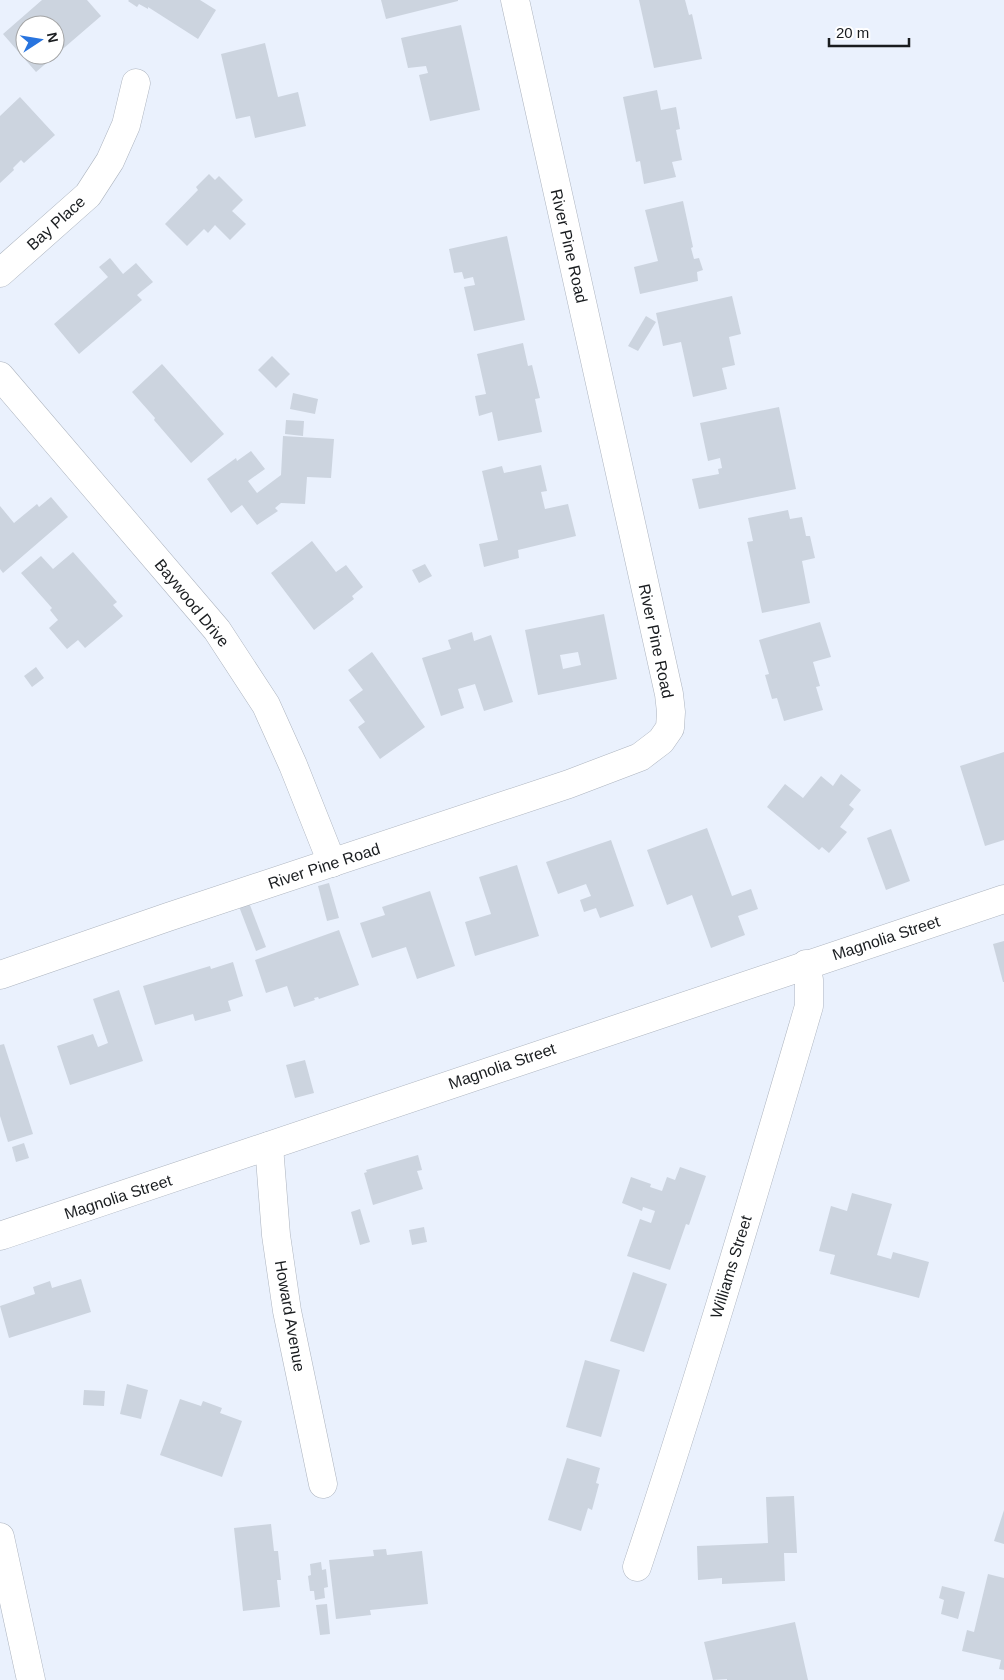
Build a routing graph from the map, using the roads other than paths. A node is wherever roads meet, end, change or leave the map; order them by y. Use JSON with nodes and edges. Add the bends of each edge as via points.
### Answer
{"nodes":[{"id":1,"x":515,"y":0,"type":"edge"},
{"id":2,"x":136,"y":83,"type":"dead end"},
{"id":3,"x":0,"y":273,"type":"edge"},
{"id":4,"x":0,"y":376,"type":"edge"},
{"id":5,"x":332,"y":863,"type":"junction"},
{"id":6,"x":1004,"y":899,"type":"edge"},
{"id":7,"x":806,"y":964,"type":"junction"},
{"id":8,"x":0,"y":975,"type":"edge"},
{"id":9,"x":269,"y":1146,"type":"junction"},
{"id":10,"x":0,"y":1236,"type":"edge"},
{"id":11,"x":323,"y":1484,"type":"dead end"},
{"id":12,"x":0,"y":1537,"type":"edge"},
{"id":13,"x":637,"y":1567,"type":"dead end"},
{"id":14,"x":9,"y":1617,"type":"edge"},
{"id":15,"x":31,"y":1680,"type":"edge"}],
"edges":[{"from":1,"to":5,"type":"street","name":"River Pine Road","via":[[669,694],[670,728],[661,741],[640,757]]},
{"from":2,"to":3,"type":"street","name":"Bay Place","via":[[122,134],[110,161],[88,195]]},
{"from":4,"to":5,"type":"street","name":"Baywood Drive","via":[[217,630],[266,705]]},
{"from":5,"to":8,"type":"street","name":"River Pine Road"},
{"from":6,"to":7,"type":"street","name":"Magnolia Street"},
{"from":7,"to":9,"type":"street","name":"Magnolia Street"},
{"from":7,"to":13,"type":"street","name":"Williams Street","via":[[809,1006]]},
{"from":9,"to":10,"type":"street","name":"Magnolia Street"},
{"from":9,"to":11,"type":"street","name":"Howard Avenue","via":[[276,1235],[287,1311]]},
{"from":12,"to":14,"type":"street"},
{"from":14,"to":15,"type":"street"}]}
